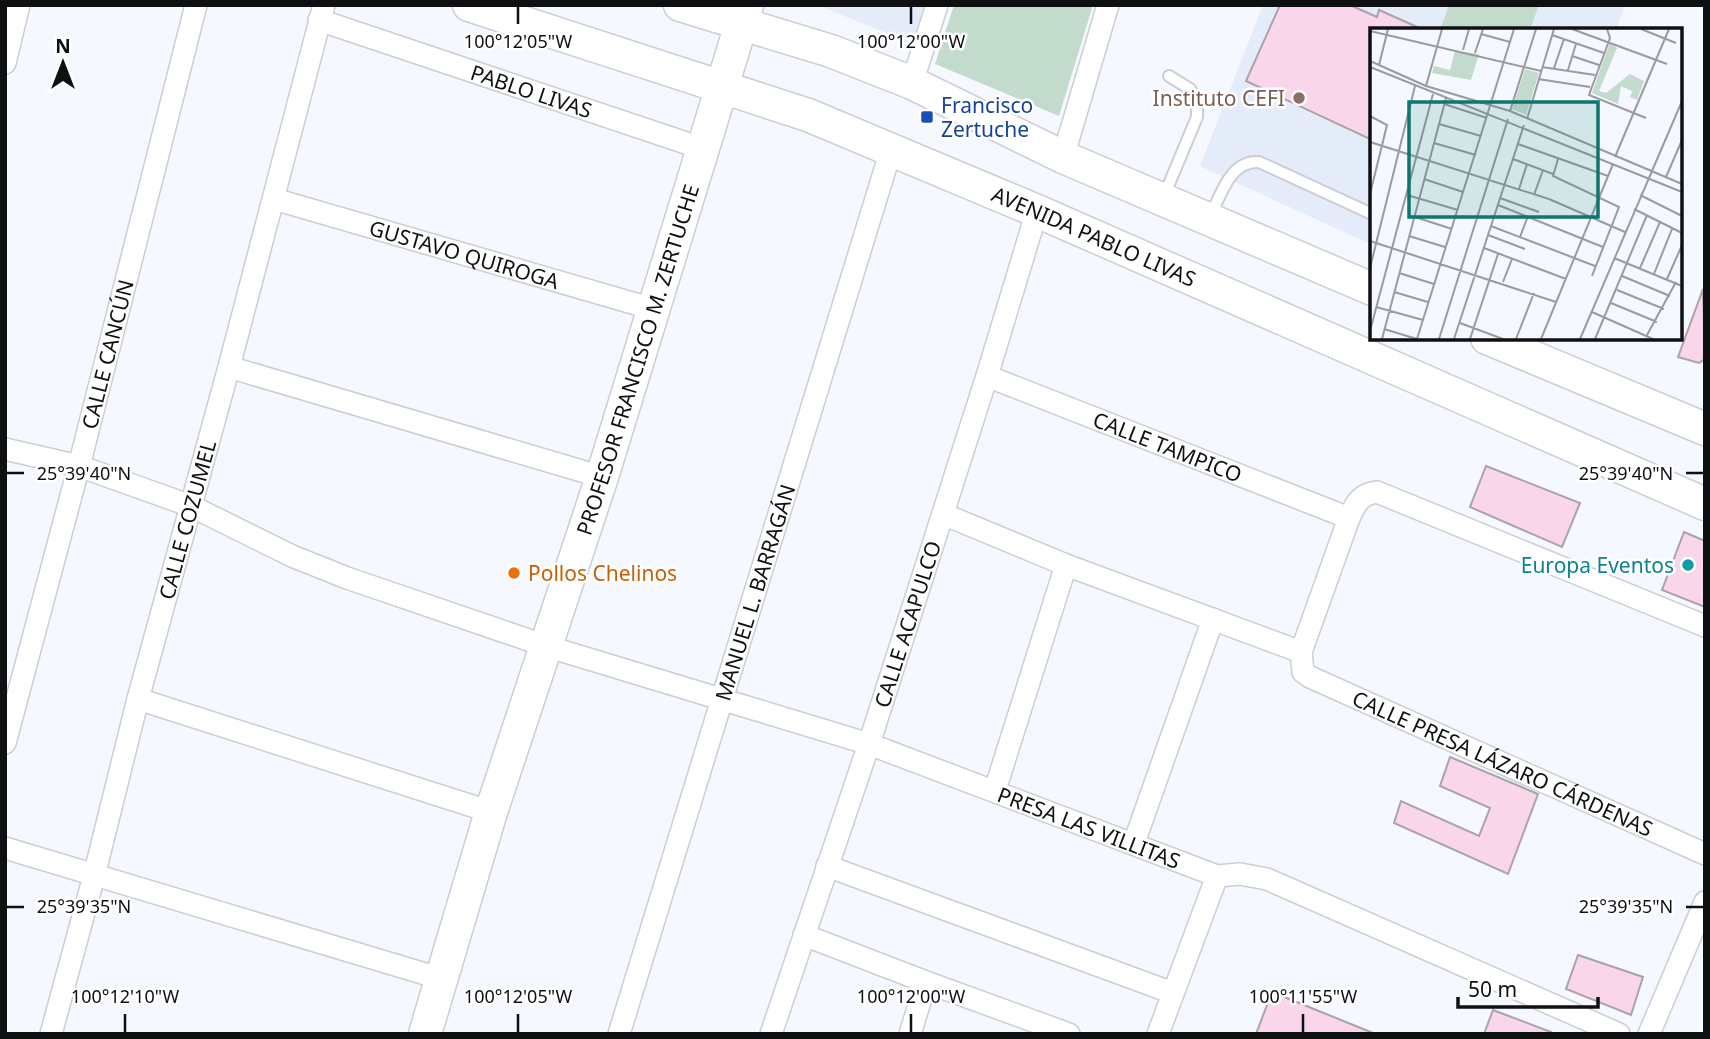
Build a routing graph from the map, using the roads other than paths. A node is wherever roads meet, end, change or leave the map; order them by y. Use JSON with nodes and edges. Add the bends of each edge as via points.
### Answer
{"nodes":[{"id":1,"x":19,"y":5,"type":"edge"},
{"id":2,"x":196,"y":5,"type":"edge"},
{"id":3,"x":469,"y":5,"type":"edge"},
{"id":4,"x":680,"y":5,"type":"edge"},
{"id":5,"x":937,"y":5,"type":"edge"},
{"id":6,"x":1108,"y":5,"type":"edge"},
{"id":7,"x":321,"y":13,"type":"edge"},
{"id":8,"x":744,"y":14,"type":"edge"},
{"id":9,"x":5,"y":63,"type":"edge"},
{"id":10,"x":1168,"y":76,"type":"dead end"},
{"id":11,"x":912,"y":83,"type":"junction"},
{"id":12,"x":722,"y":86,"type":"junction"},
{"id":13,"x":704,"y":149,"type":"junction"},
{"id":14,"x":891,"y":150,"type":"junction"},
{"id":15,"x":1063,"y":157,"type":"junction"},
{"id":16,"x":274,"y":199,"type":"junction"},
{"id":17,"x":1163,"y":199,"type":"junction"},
{"id":18,"x":1037,"y":211,"type":"junction"},
{"id":19,"x":1370,"y":213,"type":"edge"},
{"id":20,"x":1209,"y":219,"type":"junction"},
{"id":21,"x":1370,"y":288,"type":"edge"},
{"id":22,"x":653,"y":309,"type":"junction"},
{"id":23,"x":1492,"y":340,"type":"edge"},
{"id":24,"x":229,"y":367,"type":"junction"},
{"id":25,"x":987,"y":376,"type":"junction"},
{"id":26,"x":1697,"y":422,"type":"edge"},
{"id":27,"x":5,"y":449,"type":"edge"},
{"id":28,"x":79,"y":466,"type":"junction"},
{"id":29,"x":602,"y":477,"type":"junction"},
{"id":30,"x":1705,"y":504,"type":"edge"},
{"id":31,"x":191,"y":506,"type":"junction"},
{"id":32,"x":943,"y":514,"type":"junction"},
{"id":33,"x":1349,"y":518,"type":"junction"},
{"id":34,"x":1066,"y":565,"type":"junction"},
{"id":35,"x":1213,"y":619,"type":"junction"},
{"id":36,"x":1705,"y":626,"type":"edge"},
{"id":37,"x":546,"y":646,"type":"junction"},
{"id":38,"x":1302,"y":662,"type":"junction"},
{"id":39,"x":138,"y":699,"type":"junction"},
{"id":40,"x":720,"y":700,"type":"junction"},
{"id":41,"x":5,"y":743,"type":"edge"},
{"id":42,"x":869,"y":744,"type":"junction"},
{"id":43,"x":995,"y":790,"type":"junction"},
{"id":44,"x":491,"y":812,"type":"junction"},
{"id":45,"x":1134,"y":843,"type":"junction"},
{"id":46,"x":5,"y":848,"type":"edge"},
{"id":47,"x":1705,"y":854,"type":"edge"},
{"id":48,"x":827,"y":866,"type":"junction"},
{"id":49,"x":94,"y":876,"type":"junction"},
{"id":50,"x":1217,"y":876,"type":"junction"},
{"id":51,"x":1705,"y":902,"type":"edge"},
{"id":52,"x":804,"y":935,"type":"junction"},
{"id":53,"x":442,"y":979,"type":"junction"},
{"id":54,"x":926,"y":982,"type":"junction"},
{"id":55,"x":1173,"y":993,"type":"junction"},
{"id":56,"x":51,"y":1034,"type":"edge"},
{"id":57,"x":425,"y":1034,"type":"edge"},
{"id":58,"x":619,"y":1034,"type":"edge"},
{"id":59,"x":771,"y":1034,"type":"edge"},
{"id":60,"x":910,"y":1034,"type":"edge"},
{"id":61,"x":1069,"y":1034,"type":"edge"},
{"id":62,"x":1158,"y":1034,"type":"edge"},
{"id":63,"x":1619,"y":1034,"type":"edge"},
{"id":64,"x":1649,"y":1034,"type":"edge"}],
"edges":[{"from":1,"to":9,"type":"street"},
{"from":2,"to":28,"type":"street","name":"CALLE CANCÚN"},
{"from":3,"to":12,"type":"main road","name":"AVENIDA PABLO LIVAS"},
{"from":4,"to":8,"type":"main road"},
{"from":5,"to":11,"type":"street"},
{"from":6,"to":15,"type":"street"},
{"from":7,"to":13,"type":"street","name":"PABLO LIVAS"},
{"from":7,"to":16,"type":"street","name":"CALLE COZUMEL"},
{"from":8,"to":11,"type":"main road"},
{"from":8,"to":12,"type":"main road","name":"PROFESOR FRANCISCO M. ZERTUCHE"},
{"from":10,"to":17,"type":"lane","via":[[1190,89],[1197,117]]},
{"from":11,"to":15,"type":"main road"},
{"from":12,"to":13,"type":"main road","name":"PROFESOR FRANCISCO M. ZERTUCHE"},
{"from":12,"to":14,"type":"main road","name":"AVENIDA PABLO LIVAS"},
{"from":13,"to":22,"type":"main road","name":"PROFESOR FRANCISCO M. ZERTUCHE"},
{"from":14,"to":18,"type":"main road","name":"AVENIDA PABLO LIVAS"},
{"from":14,"to":40,"type":"street","name":"MANUEL L. BARRAGÁN"},
{"from":15,"to":17,"type":"main road"},
{"from":16,"to":22,"type":"street","name":"GUSTAVO QUIROGA"},
{"from":16,"to":24,"type":"street","name":"CALLE COZUMEL"},
{"from":17,"to":20,"type":"main road"},
{"from":18,"to":25,"type":"street","name":"CALLE ACAPULCO"},
{"from":18,"to":30,"type":"main road","name":"AVENIDA PABLO LIVAS"},
{"from":19,"to":20,"type":"lane","via":[[1251,162],[1229,179]]},
{"from":20,"to":21,"type":"main road"},
{"from":22,"to":29,"type":"main road","name":"PROFESOR FRANCISCO M. ZERTUCHE"},
{"from":23,"to":26,"type":"main road"},
{"from":24,"to":29,"type":"street"},
{"from":24,"to":31,"type":"street","name":"CALLE COZUMEL"},
{"from":25,"to":32,"type":"street","name":"CALLE ACAPULCO"},
{"from":25,"to":33,"type":"street","name":"CALLE TAMPICO"},
{"from":27,"to":28,"type":"street","name":"PRESA LAS VILLITAS"},
{"from":28,"to":31,"type":"street","name":"PRESA LAS VILLITAS"},
{"from":28,"to":41,"type":"street","name":"CALLE CANCÚN"},
{"from":29,"to":37,"type":"main road","name":"PROFESOR FRANCISCO M. ZERTUCHE"},
{"from":31,"to":37,"type":"street","name":"PRESA LAS VILLITAS","via":[[347,578]]},
{"from":31,"to":39,"type":"street","name":"CALLE COZUMEL"},
{"from":32,"to":34,"type":"street","name":"CALLE PRESA LÁZARO CÁRDENAS"},
{"from":32,"to":42,"type":"street","name":"CALLE ACAPULCO"},
{"from":33,"to":36,"type":"street","via":[[1359,498],[1377,492]]},
{"from":33,"to":38,"type":"street"},
{"from":34,"to":35,"type":"street","name":"CALLE PRESA LÁZARO CÁRDENAS"},
{"from":34,"to":43,"type":"street"},
{"from":35,"to":38,"type":"street","name":"CALLE PRESA LÁZARO CÁRDENAS"},
{"from":35,"to":45,"type":"street"},
{"from":37,"to":40,"type":"street","name":"PRESA LAS VILLITAS"},
{"from":37,"to":44,"type":"main road","name":"PROFESOR FRANCISCO M. ZERTUCHE"},
{"from":38,"to":47,"type":"street","name":"CALLE PRESA LÁZARO CÁRDENAS"},
{"from":39,"to":44,"type":"street"},
{"from":39,"to":49,"type":"street","name":"CALLE COZUMEL"},
{"from":40,"to":42,"type":"street","name":"PRESA LAS VILLITAS"},
{"from":40,"to":58,"type":"street","name":"MANUEL L. BARRAGÁN"},
{"from":42,"to":43,"type":"street","name":"PRESA LAS VILLITAS"},
{"from":42,"to":48,"type":"street","name":"CALLE ACAPULCO"},
{"from":43,"to":45,"type":"street","name":"PRESA LAS VILLITAS"},
{"from":44,"to":53,"type":"main road","name":"PROFESOR FRANCISCO M. ZERTUCHE"},
{"from":45,"to":50,"type":"street","name":"PRESA LAS VILLITAS"},
{"from":46,"to":49,"type":"street"},
{"from":48,"to":52,"type":"street","name":"CALLE ACAPULCO"},
{"from":48,"to":55,"type":"street"},
{"from":49,"to":53,"type":"street"},
{"from":49,"to":56,"type":"street","name":"CALLE COZUMEL"},
{"from":50,"to":55,"type":"street"},
{"from":50,"to":63,"type":"street","name":"PRESA LAS VILLITAS","via":[[1267,879]]},
{"from":51,"to":64,"type":"street"},
{"from":52,"to":54,"type":"street"},
{"from":52,"to":59,"type":"street","name":"CALLE ACAPULCO"},
{"from":53,"to":57,"type":"main road","name":"PROFESOR FRANCISCO M. ZERTUCHE"},
{"from":54,"to":60,"type":"street"},
{"from":54,"to":61,"type":"street"},
{"from":55,"to":62,"type":"street"}]}
